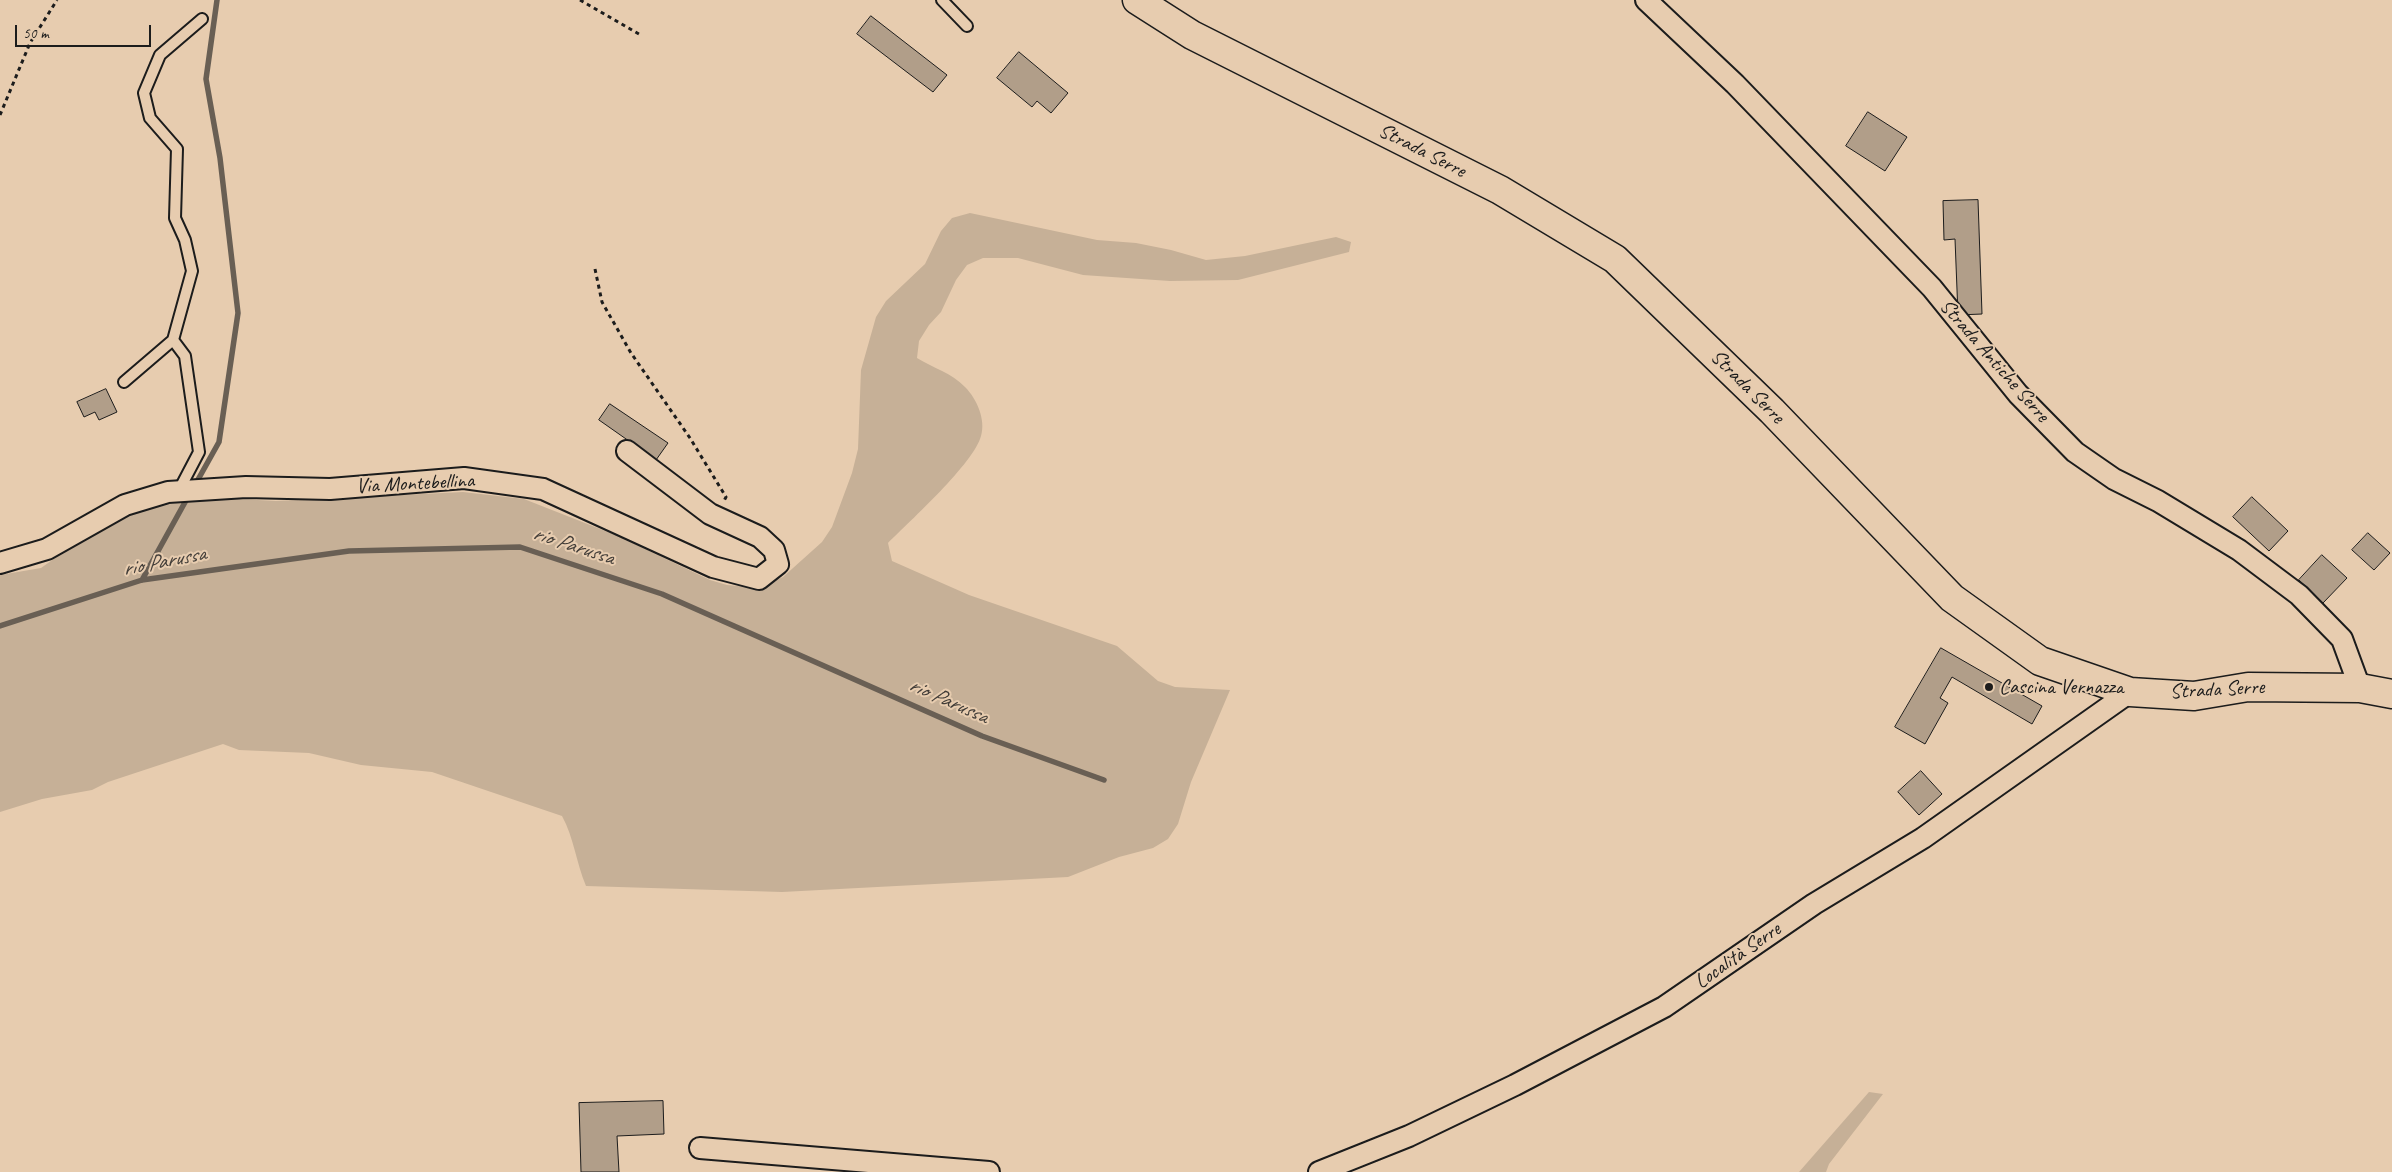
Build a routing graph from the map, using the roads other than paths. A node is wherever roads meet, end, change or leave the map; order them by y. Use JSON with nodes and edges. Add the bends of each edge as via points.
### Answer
{"nodes":[{"id":1,"x":942,"y":0,"type":"edge"},
{"id":2,"x":1137,"y":0,"type":"edge"},
{"id":3,"x":1646,"y":0,"type":"edge"},
{"id":4,"x":202,"y":19,"type":"dead end"},
{"id":5,"x":967,"y":26,"type":"dead end"},
{"id":6,"x":173,"y":340,"type":"junction"},
{"id":7,"x":124,"y":382,"type":"dead end"},
{"id":8,"x":627,"y":451,"type":"dead end"},
{"id":9,"x":178,"y":492,"type":"junction"},
{"id":10,"x":0,"y":563,"type":"edge"},
{"id":11,"x":2360,"y":688,"type":"junction"},
{"id":12,"x":2130,"y":692,"type":"junction"},
{"id":13,"x":2392,"y":694,"type":"edge"},
{"id":14,"x":700,"y":1148,"type":"dead end"},
{"id":15,"x":989,"y":1172,"type":"edge"},
{"id":16,"x":1319,"y":1172,"type":"edge"}],
"edges":[{"from":1,"to":5,"type":"lane"},
{"from":2,"to":12,"type":"main road","name":"Strada Serre","via":[[1192,35],[1500,190],[1615,258],[1772,411],[1952,598],[2040,661]]},
{"from":3,"to":11,"type":"street","name":"Strada Antiche Serre","via":[[1734,84],[1932,288],[2018,394],[2074,452],[2239,550],[2299,595],[2342,639]]},
{"from":4,"to":6,"type":"lane","via":[[160,56],[144,93],[150,118],[177,149],[175,218],[186,240],[192,271]]},
{"from":6,"to":7,"type":"lane"},
{"from":6,"to":9,"type":"lane","via":[[185,356],[199,452]]},
{"from":8,"to":9,"type":"street","name":"Via Montebellina","via":[[710,514],[760,537],[774,550],[778,564],[759,579],[713,567],[543,489],[464,478],[330,489],[246,487]]},
{"from":9,"to":10,"type":"street","name":"Via Montebellina","via":[[125,505],[47,549]]},
{"from":11,"to":12,"type":"main road","name":"Strada Serre","via":[[2248,687],[2194,696]]},
{"from":11,"to":13,"type":"main road","name":"Strada Serre"},
{"from":12,"to":16,"type":"street","name":"Località Serre","via":[[1923,838],[1814,904],[1664,1007],[1409,1136]]},
{"from":14,"to":15,"type":"street"}]}
